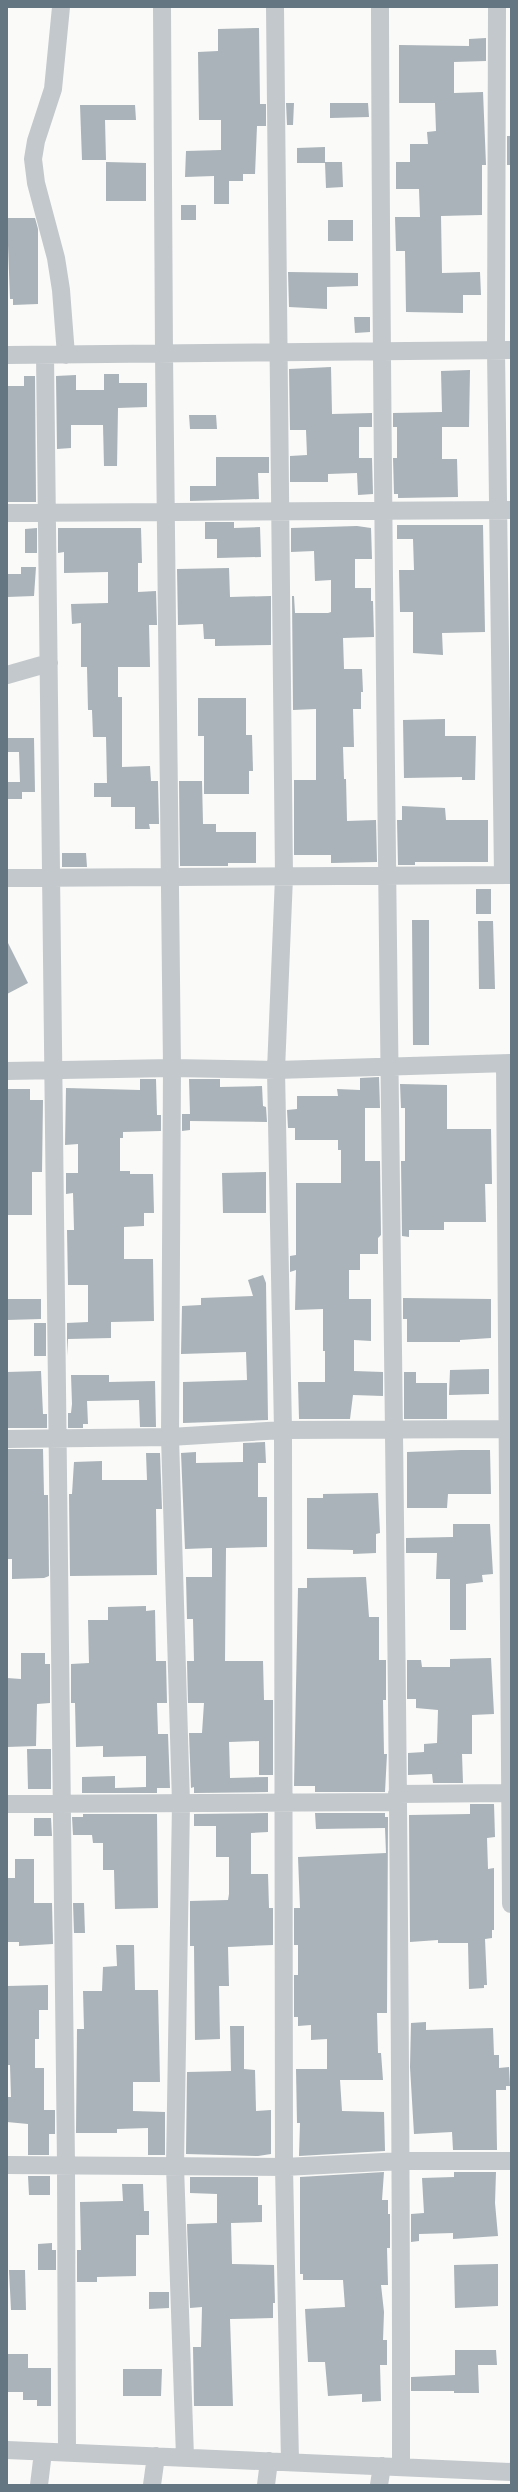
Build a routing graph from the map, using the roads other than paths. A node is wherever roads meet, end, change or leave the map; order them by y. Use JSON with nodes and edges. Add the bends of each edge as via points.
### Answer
{"nodes":[{"id":1,"x":61,"y":7,"type":"edge"},
{"id":2,"x":162,"y":7,"type":"edge"},
{"id":3,"x":274,"y":7,"type":"edge"},
{"id":4,"x":380,"y":7,"type":"edge"},
{"id":5,"x":497,"y":7,"type":"edge"},
{"id":6,"x":504,"y":351,"type":"edge"},
{"id":7,"x":381,"y":352,"type":"junction"},
{"id":8,"x":277,"y":353,"type":"junction"},
{"id":9,"x":164,"y":354,"type":"junction"},
{"id":10,"x":7,"y":355,"type":"edge"},
{"id":11,"x":45,"y":355,"type":"junction"},
{"id":12,"x":66,"y":355,"type":"junction"},
{"id":13,"x":505,"y":510,"type":"edge"},
{"id":14,"x":279,"y":511,"type":"junction"},
{"id":15,"x":382,"y":511,"type":"junction"},
{"id":16,"x":165,"y":512,"type":"junction"},
{"id":17,"x":7,"y":513,"type":"edge"},
{"id":18,"x":47,"y":513,"type":"junction"},
{"id":19,"x":49,"y":663,"type":"junction"},
{"id":20,"x":7,"y":675,"type":"edge"},
{"id":21,"x":507,"y":875,"type":"edge"},
{"id":22,"x":387,"y":876,"type":"junction"},
{"id":23,"x":170,"y":877,"type":"junction"},
{"id":24,"x":284,"y":877,"type":"junction"},
{"id":25,"x":7,"y":878,"type":"edge"},
{"id":26,"x":51,"y":878,"type":"junction"},
{"id":27,"x":508,"y":1064,"type":"edge"},
{"id":28,"x":389,"y":1065,"type":"junction"},
{"id":29,"x":172,"y":1068,"type":"junction"},
{"id":30,"x":54,"y":1070,"type":"junction"},
{"id":31,"x":276,"y":1070,"type":"junction"},
{"id":32,"x":7,"y":1071,"type":"edge"},
{"id":33,"x":510,"y":1429,"type":"edge"},
{"id":34,"x":283,"y":1430,"type":"junction"},
{"id":35,"x":393,"y":1430,"type":"junction"},
{"id":36,"x":170,"y":1437,"type":"junction"},
{"id":37,"x":7,"y":1439,"type":"edge"},
{"id":38,"x":58,"y":1439,"type":"junction"},
{"id":39,"x":398,"y":1798,"type":"junction"},
{"id":40,"x":510,"y":1799,"type":"edge"},
{"id":41,"x":283,"y":1802,"type":"junction"},
{"id":42,"x":180,"y":1803,"type":"junction"},
{"id":43,"x":7,"y":1804,"type":"edge"},
{"id":44,"x":62,"y":1804,"type":"junction"},
{"id":45,"x":511,"y":1904,"type":"edge"},
{"id":46,"x":402,"y":2161,"type":"junction"},
{"id":47,"x":511,"y":2161,"type":"edge"},
{"id":48,"x":66,"y":2164,"type":"junction"},
{"id":49,"x":7,"y":2165,"type":"edge"},
{"id":50,"x":175,"y":2166,"type":"junction"},
{"id":51,"x":284,"y":2167,"type":"junction"},
{"id":52,"x":7,"y":2450,"type":"edge"},
{"id":53,"x":43,"y":2452,"type":"junction"},
{"id":54,"x":67,"y":2452,"type":"junction"},
{"id":55,"x":156,"y":2456,"type":"junction"},
{"id":56,"x":185,"y":2458,"type":"junction"},
{"id":57,"x":269,"y":2461,"type":"junction"},
{"id":58,"x":290,"y":2462,"type":"junction"},
{"id":59,"x":382,"y":2466,"type":"junction"},
{"id":60,"x":402,"y":2467,"type":"junction"},
{"id":61,"x":511,"y":2472,"type":"edge"},
{"id":62,"x":475,"y":2478,"type":"edge"},
{"id":63,"x":39,"y":2485,"type":"edge"},
{"id":64,"x":152,"y":2485,"type":"edge"},
{"id":65,"x":266,"y":2485,"type":"edge"},
{"id":66,"x":380,"y":2485,"type":"edge"}],
"edges":[{"from":1,"to":12,"type":"street","via":[[53,90],[36,140],[33,159],[36,183],[56,258]]},
{"from":2,"to":9,"type":"street"},
{"from":3,"to":8,"type":"street"},
{"from":4,"to":7,"type":"street"},
{"from":5,"to":6,"type":"street"},
{"from":6,"to":7,"type":"street"},
{"from":6,"to":13,"type":"street"},
{"from":7,"to":8,"type":"street"},
{"from":7,"to":15,"type":"street"},
{"from":8,"to":9,"type":"street"},
{"from":8,"to":14,"type":"street"},
{"from":9,"to":12,"type":"street"},
{"from":9,"to":16,"type":"street"},
{"from":10,"to":11,"type":"street"},
{"from":11,"to":12,"type":"street"},
{"from":11,"to":18,"type":"street"},
{"from":13,"to":15,"type":"street"},
{"from":13,"to":21,"type":"street"},
{"from":14,"to":15,"type":"street"},
{"from":14,"to":16,"type":"street"},
{"from":14,"to":24,"type":"street"},
{"from":15,"to":22,"type":"street"},
{"from":16,"to":18,"type":"street"},
{"from":16,"to":23,"type":"street"},
{"from":17,"to":18,"type":"street"},
{"from":18,"to":19,"type":"street"},
{"from":19,"to":20,"type":"street"},
{"from":19,"to":26,"type":"street"},
{"from":21,"to":22,"type":"street"},
{"from":22,"to":24,"type":"street"},
{"from":22,"to":28,"type":"street"},
{"from":23,"to":24,"type":"street"},
{"from":23,"to":26,"type":"street"},
{"from":23,"to":29,"type":"street"},
{"from":24,"to":31,"type":"street"},
{"from":25,"to":26,"type":"street"},
{"from":26,"to":30,"type":"street"},
{"from":27,"to":28,"type":"street"},
{"from":27,"to":33,"type":"street"},
{"from":28,"to":31,"type":"street"},
{"from":28,"to":35,"type":"street"},
{"from":29,"to":30,"type":"street"},
{"from":29,"to":31,"type":"street"},
{"from":29,"to":36,"type":"street"},
{"from":30,"to":32,"type":"street"},
{"from":30,"to":38,"type":"street"},
{"from":31,"to":34,"type":"street"},
{"from":33,"to":35,"type":"street"},
{"from":33,"to":40,"type":"street"},
{"from":34,"to":35,"type":"street"},
{"from":34,"to":36,"type":"street"},
{"from":34,"to":41,"type":"street"},
{"from":35,"to":39,"type":"street"},
{"from":36,"to":38,"type":"street"},
{"from":36,"to":42,"type":"street"},
{"from":37,"to":38,"type":"street"},
{"from":38,"to":44,"type":"street"},
{"from":39,"to":40,"type":"street"},
{"from":39,"to":41,"type":"street"},
{"from":39,"to":46,"type":"street"},
{"from":40,"to":45,"type":"street"},
{"from":41,"to":42,"type":"street"},
{"from":41,"to":51,"type":"street"},
{"from":42,"to":44,"type":"street"},
{"from":42,"to":50,"type":"street"},
{"from":43,"to":44,"type":"street"},
{"from":44,"to":48,"type":"street"},
{"from":46,"to":47,"type":"street"},
{"from":46,"to":51,"type":"street"},
{"from":46,"to":60,"type":"street"},
{"from":48,"to":49,"type":"street"},
{"from":48,"to":50,"type":"street"},
{"from":48,"to":54,"type":"street"},
{"from":50,"to":51,"type":"street"},
{"from":50,"to":56,"type":"street"},
{"from":51,"to":58,"type":"street"},
{"from":52,"to":53,"type":"street"},
{"from":53,"to":54,"type":"street"},
{"from":53,"to":63,"type":"street"},
{"from":54,"to":55,"type":"street"},
{"from":55,"to":56,"type":"street"},
{"from":55,"to":64,"type":"street"},
{"from":56,"to":57,"type":"street"},
{"from":57,"to":58,"type":"street"},
{"from":57,"to":65,"type":"street"},
{"from":58,"to":59,"type":"street"},
{"from":59,"to":60,"type":"street"},
{"from":59,"to":66,"type":"street"},
{"from":60,"to":62,"type":"street"},
{"from":61,"to":62,"type":"street"}]}
